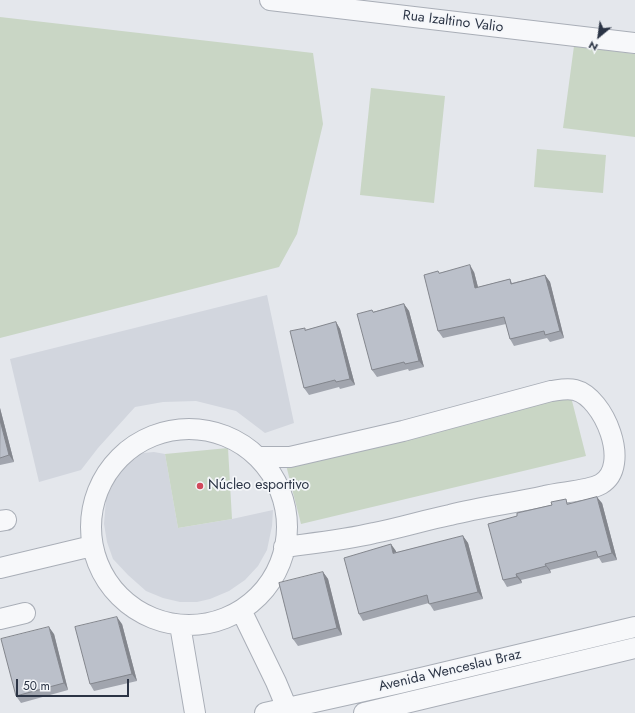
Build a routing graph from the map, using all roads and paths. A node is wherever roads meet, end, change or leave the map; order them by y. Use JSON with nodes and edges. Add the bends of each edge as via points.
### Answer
{"nodes":[{"id":1,"x":270,"y":0,"type":"edge"},
{"id":2,"x":635,"y":43,"type":"edge"},
{"id":3,"x":258,"y":457,"type":"junction"},
{"id":4,"x":92,"y":546,"type":"junction"},
{"id":5,"x":284,"y":547,"type":"junction"},
{"id":6,"x":0,"y":568,"type":"edge"},
{"id":7,"x":241,"y":610,"type":"junction"},
{"id":8,"x":25,"y":613,"type":"dead end"},
{"id":9,"x":0,"y":619,"type":"edge"},
{"id":10,"x":180,"y":624,"type":"junction"},
{"id":11,"x":635,"y":627,"type":"edge"},
{"id":12,"x":574,"y":642,"type":"junction"},
{"id":13,"x":635,"y":648,"type":"edge"},
{"id":14,"x":579,"y":661,"type":"junction"},
{"id":15,"x":288,"y":710,"type":"edge"},
{"id":16,"x":195,"y":713,"type":"edge"},
{"id":17,"x":265,"y":713,"type":"edge"},
{"id":18,"x":364,"y":713,"type":"edge"}],
"edges":[{"from":1,"to":2,"type":"street","name":"Rua Izaltino Valio"},
{"from":3,"to":4,"type":"street","via":[[232,439],[202,429],[171,430],[141,440],[117,459],[99,485],[90,514]]},
{"from":3,"to":5,"type":"street","via":[[275,479],[285,505],[287,533]]},
{"from":3,"to":5,"type":"street","via":[[290,457],[567,388],[576,390],[594,402],[612,436],[614,468],[609,478],[600,485],[452,514],[373,534]]},
{"from":4,"to":6,"type":"street"},
{"from":4,"to":10,"type":"street","via":[[102,575],[122,599],[147,616]]},
{"from":5,"to":7,"type":"street","via":[[282,560],[269,584],[251,604]]},
{"from":7,"to":10,"type":"street","via":[[227,618],[200,625]]},
{"from":7,"to":15,"type":"street"},
{"from":8,"to":9,"type":"street"},
{"from":10,"to":16,"type":"street"},
{"from":11,"to":12,"type":"street","name":"Avenida Wenceslau Braz"},
{"from":12,"to":14,"type":"street"},
{"from":12,"to":15,"type":"street","name":"Avenida Wenceslau Braz"},
{"from":13,"to":14,"type":"street","name":"Avenida Wenceslau Braz"},
{"from":14,"to":18,"type":"street","name":"Avenida Wenceslau Braz"},
{"from":15,"to":17,"type":"street","name":"Avenida Wenceslau Braz"}]}
